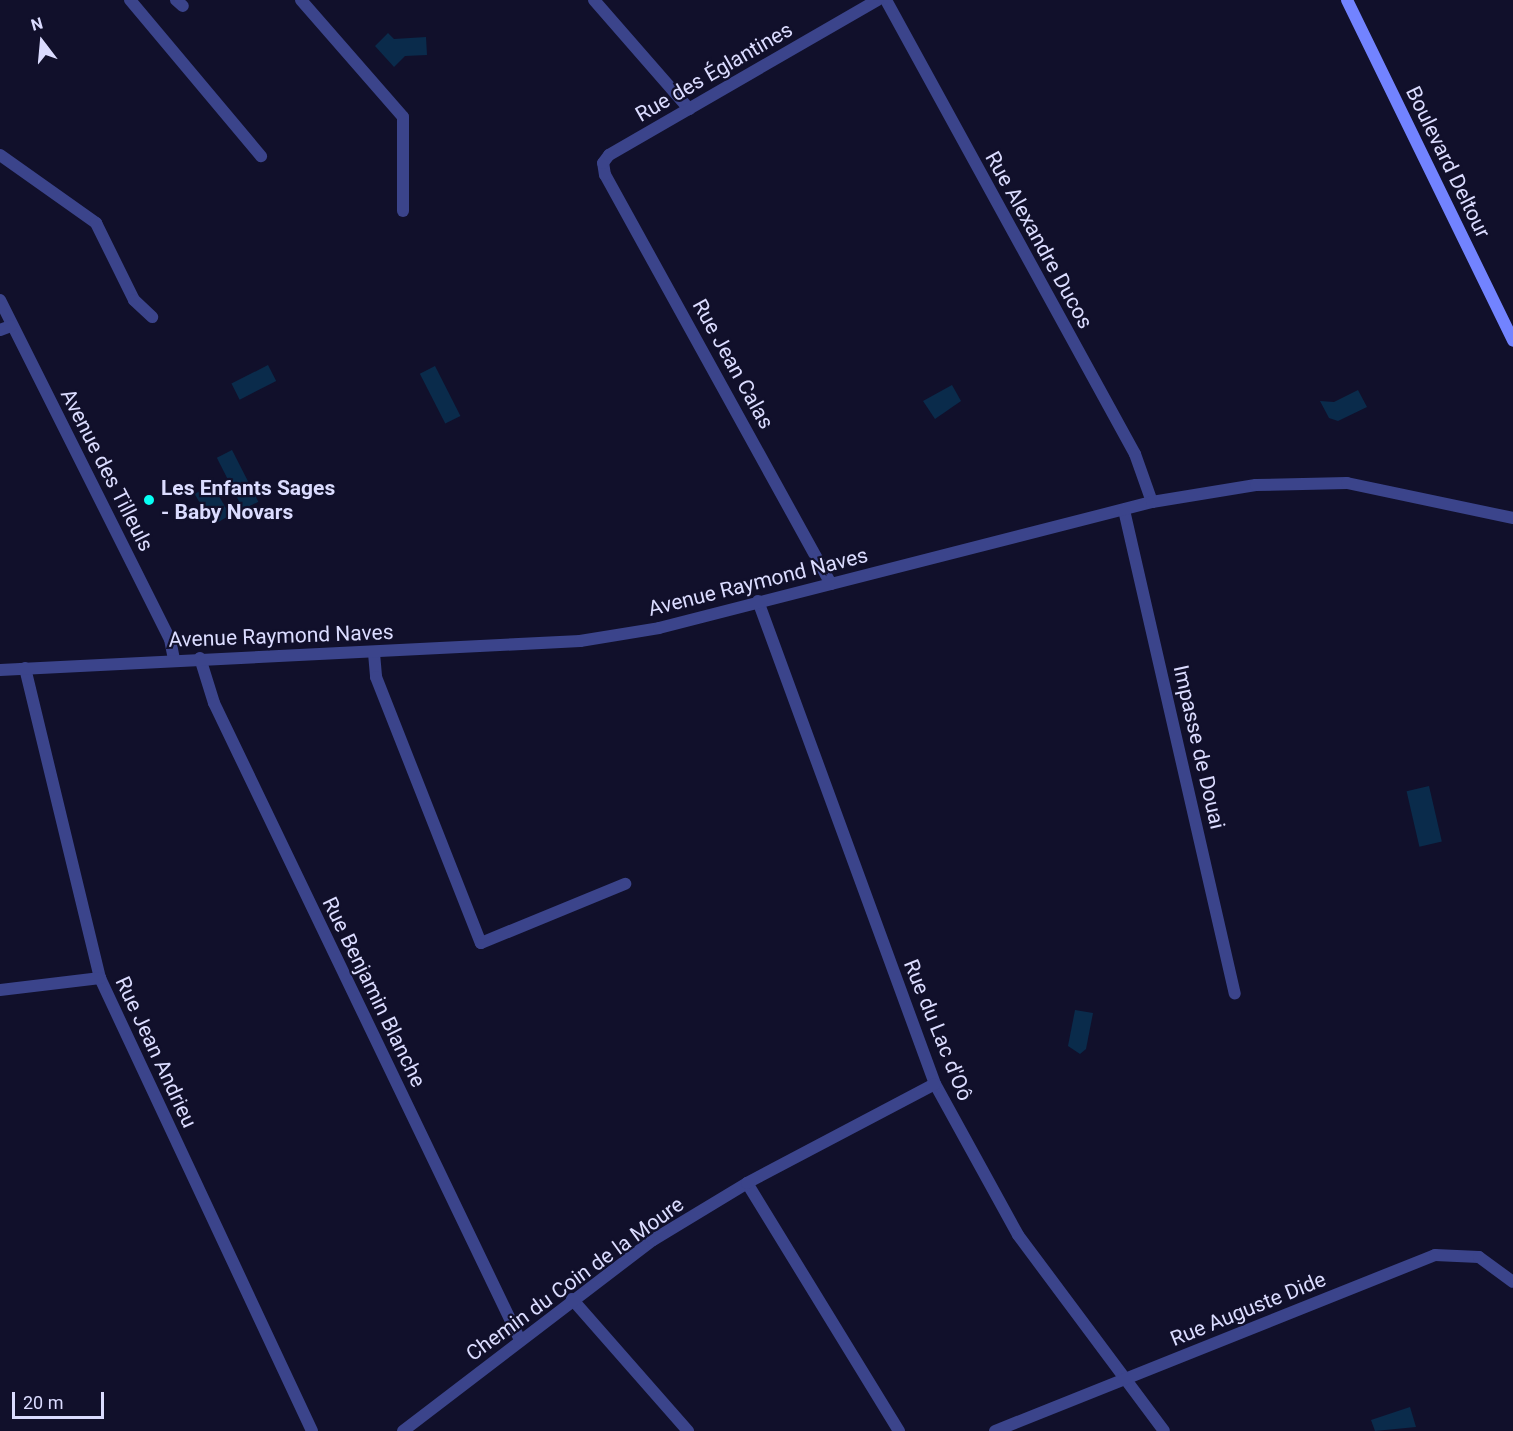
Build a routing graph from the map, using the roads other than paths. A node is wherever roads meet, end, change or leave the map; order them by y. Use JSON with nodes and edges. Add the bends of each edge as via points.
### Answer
{"nodes":[{"id":1,"x":130,"y":0,"type":"edge"},
{"id":2,"x":301,"y":0,"type":"edge"},
{"id":3,"x":594,"y":0,"type":"edge"},
{"id":4,"x":878,"y":0,"type":"edge"},
{"id":5,"x":886,"y":0,"type":"edge"},
{"id":6,"x":1347,"y":0,"type":"edge"},
{"id":7,"x":689,"y":109,"type":"junction"},
{"id":8,"x":0,"y":155,"type":"edge"},
{"id":9,"x":261,"y":156,"type":"dead end"},
{"id":10,"x":603,"y":163,"type":"joint"},
{"id":11,"x":404,"y":211,"type":"dead end"},
{"id":12,"x":0,"y":300,"type":"edge"},
{"id":13,"x":152,"y":317,"type":"dead end"},
{"id":14,"x":6,"y":328,"type":"edge"},
{"id":15,"x":1513,"y":341,"type":"edge"},
{"id":16,"x":1152,"y":502,"type":"junction"},
{"id":17,"x":1124,"y":510,"type":"junction"},
{"id":18,"x":1513,"y":518,"type":"edge"},
{"id":19,"x":831,"y":584,"type":"junction"},
{"id":20,"x":758,"y":601,"type":"junction"},
{"id":21,"x":374,"y":653,"type":"junction"},
{"id":22,"x":200,"y":658,"type":"junction"},
{"id":23,"x":174,"y":659,"type":"junction"},
{"id":24,"x":26,"y":668,"type":"junction"},
{"id":25,"x":0,"y":670,"type":"edge"},
{"id":26,"x":625,"y":884,"type":"dead end"},
{"id":27,"x":100,"y":978,"type":"junction"},
{"id":28,"x":0,"y":990,"type":"edge"},
{"id":29,"x":1235,"y":993,"type":"dead end"},
{"id":30,"x":935,"y":1084,"type":"junction"},
{"id":31,"x":747,"y":1183,"type":"junction"},
{"id":32,"x":1513,"y":1282,"type":"edge"},
{"id":33,"x":572,"y":1299,"type":"junction"},
{"id":34,"x":520,"y":1340,"type":"junction"},
{"id":35,"x":1123,"y":1380,"type":"junction"},
{"id":36,"x":312,"y":1431,"type":"edge"},
{"id":37,"x":403,"y":1431,"type":"edge"},
{"id":38,"x":688,"y":1431,"type":"edge"},
{"id":39,"x":899,"y":1431,"type":"edge"},
{"id":40,"x":995,"y":1431,"type":"edge"},
{"id":41,"x":1164,"y":1431,"type":"edge"}],
"edges":[{"from":1,"to":9,"type":"street"},
{"from":2,"to":11,"type":"street","via":[[403,117]]},
{"from":3,"to":7,"type":"street"},
{"from":4,"to":7,"type":"street","name":"Rue des Églantines"},
{"from":5,"to":16,"type":"street","name":"Rue Alexandre Ducos","via":[[1135,454]]},
{"from":6,"to":15,"type":"street","name":"Boulevard Deltour"},
{"from":7,"to":10,"type":"street","name":"Rue des Églantines"},
{"from":8,"to":13,"type":"street","via":[[96,223],[134,300]]},
{"from":10,"to":19,"type":"street","name":"Rue Jean Calas","via":[[605,175]]},
{"from":12,"to":14,"type":"street","name":"Avenue des Tilleuls"},
{"from":14,"to":23,"type":"street","name":"Avenue des Tilleuls","via":[[170,639]]},
{"from":16,"to":17,"type":"street","name":"Avenue Raymond Naves"},
{"from":16,"to":18,"type":"street","name":"Avenue Raymond Naves","via":[[1256,485],[1347,483]]},
{"from":17,"to":19,"type":"street","name":"Avenue Raymond Naves"},
{"from":17,"to":29,"type":"street","name":"Impasse de Douai"},
{"from":19,"to":20,"type":"street","name":"Avenue Raymond Naves"},
{"from":20,"to":21,"type":"street","name":"Avenue Raymond Naves","via":[[659,628],[580,641]]},
{"from":20,"to":30,"type":"street","name":"Rue du Lac d'Oô"},
{"from":21,"to":22,"type":"street","name":"Avenue Raymond Naves"},
{"from":21,"to":26,"type":"street","via":[[376,677],[481,943]]},
{"from":22,"to":23,"type":"street","name":"Avenue Raymond Naves"},
{"from":22,"to":34,"type":"street","name":"Rue Benjamin Blanche","via":[[214,703]]},
{"from":23,"to":24,"type":"street","name":"Avenue Raymond Naves"},
{"from":24,"to":25,"type":"street","name":"Avenue Raymond Naves"},
{"from":24,"to":27,"type":"street","name":"Rue Jean Andrieu"},
{"from":27,"to":28,"type":"street"},
{"from":27,"to":36,"type":"street","name":"Rue Jean Andrieu"},
{"from":30,"to":31,"type":"street","name":"Chemin du Coin de la Moure"},
{"from":30,"to":35,"type":"street","name":"Rue du Lac d'Oô","via":[[1018,1235]]},
{"from":31,"to":33,"type":"street","name":"Chemin du Coin de la Moure","via":[[653,1240]]},
{"from":31,"to":39,"type":"street"},
{"from":32,"to":35,"type":"street","name":"Rue Auguste Dide","via":[[1479,1257],[1435,1255]]},
{"from":33,"to":34,"type":"street","name":"Chemin du Coin de la Moure"},
{"from":33,"to":38,"type":"street"},
{"from":34,"to":37,"type":"street","name":"Chemin du Coin de la Moure"},
{"from":35,"to":40,"type":"street","name":"Rue Auguste Dide"},
{"from":35,"to":41,"type":"street","name":"Rue du Lac d'Oô"}]}
